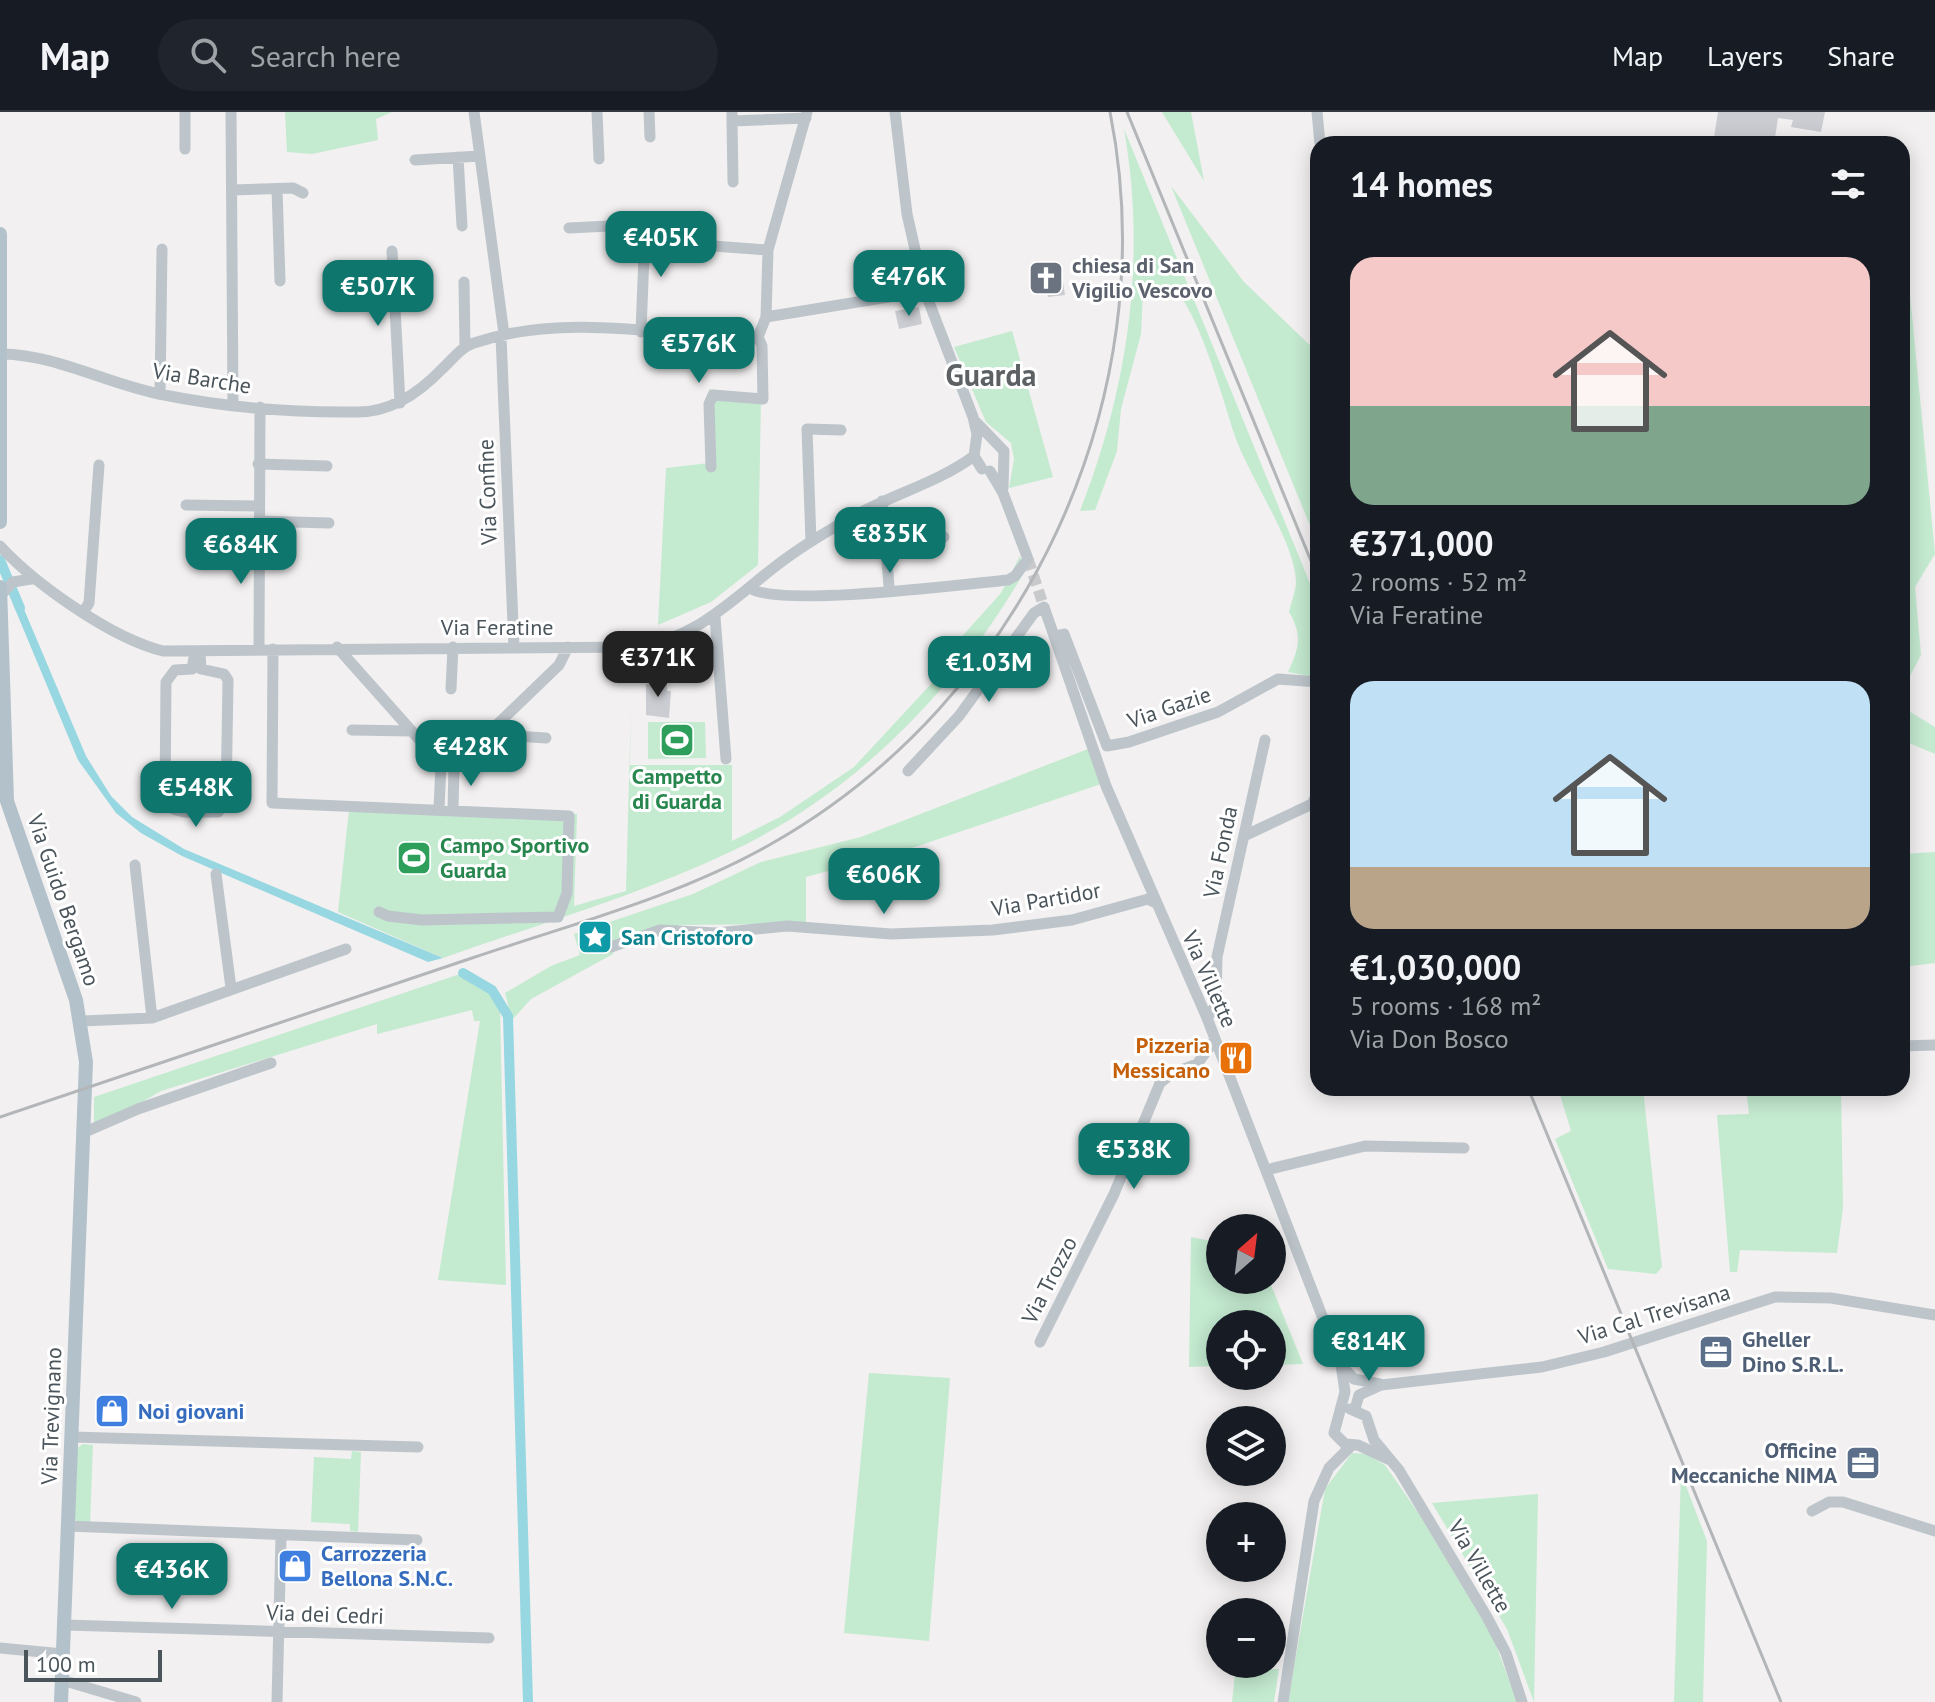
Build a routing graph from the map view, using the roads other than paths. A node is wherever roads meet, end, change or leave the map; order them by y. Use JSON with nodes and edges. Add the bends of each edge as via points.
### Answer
{"nodes":[{"id":1,"x":185,"y":112,"type":"edge"},
{"id":2,"x":231,"y":112,"type":"edge"},
{"id":3,"x":474,"y":112,"type":"edge"},
{"id":4,"x":597,"y":112,"type":"edge"},
{"id":5,"x":649,"y":112,"type":"edge"},
{"id":6,"x":895,"y":112,"type":"edge"},
{"id":7,"x":1317,"y":112,"type":"edge"},
{"id":8,"x":806,"y":115,"type":"edge"},
{"id":9,"x":732,"y":117,"type":"edge"},
{"id":10,"x":1319,"y":136,"type":"edge"},
{"id":11,"x":650,"y":137,"type":"dead end"},
{"id":12,"x":185,"y":149,"type":"dead end"},
{"id":13,"x":479,"y":156,"type":"junction"},
{"id":14,"x":458,"y":157,"type":"junction"},
{"id":15,"x":599,"y":159,"type":"dead end"},
{"id":16,"x":415,"y":160,"type":"dead end"},
{"id":17,"x":733,"y":182,"type":"dead end"},
{"id":18,"x":277,"y":189,"type":"junction"},
{"id":19,"x":232,"y":190,"type":"junction"},
{"id":20,"x":303,"y":193,"type":"dead end"},
{"id":21,"x":462,"y":226,"type":"dead end"},
{"id":22,"x":569,"y":228,"type":"dead end"},
{"id":23,"x":0,"y":234,"type":"edge"},
{"id":24,"x":645,"y":235,"type":"junction"},
{"id":25,"x":674,"y":242,"type":"junction"},
{"id":26,"x":162,"y":249,"type":"dead end"},
{"id":27,"x":768,"y":250,"type":"junction"},
{"id":28,"x":392,"y":251,"type":"dead end"},
{"id":29,"x":280,"y":281,"type":"dead end"},
{"id":30,"x":464,"y":282,"type":"dead end"},
{"id":31,"x":925,"y":291,"type":"junction"},
{"id":32,"x":766,"y":317,"type":"junction"},
{"id":33,"x":641,"y":332,"type":"junction"},
{"id":34,"x":503,"y":335,"type":"junction"},
{"id":35,"x":758,"y":337,"type":"junction"},
{"id":36,"x":465,"y":346,"type":"junction"},
{"id":37,"x":2,"y":354,"type":"edge"},
{"id":38,"x":160,"y":394,"type":"junction"},
{"id":39,"x":400,"y":403,"type":"junction"},
{"id":40,"x":233,"y":404,"type":"junction"},
{"id":41,"x":260,"y":407,"type":"junction"},
{"id":42,"x":973,"y":417,"type":"junction"},
{"id":43,"x":841,"y":430,"type":"dead end"},
{"id":44,"x":996,"y":442,"type":"junction"},
{"id":45,"x":975,"y":452,"type":"junction"},
{"id":46,"x":1003,"y":461,"type":"junction"},
{"id":47,"x":258,"y":464,"type":"junction"},
{"id":48,"x":99,"y":465,"type":"dead end"},
{"id":49,"x":327,"y":466,"type":"dead end"},
{"id":50,"x":711,"y":467,"type":"dead end"},
{"id":51,"x":986,"y":470,"type":"junction"},
{"id":52,"x":952,"y":471,"type":"junction"},
{"id":53,"x":1003,"y":493,"type":"junction"},
{"id":54,"x":882,"y":501,"type":"junction"},
{"id":55,"x":186,"y":505,"type":"dead end"},
{"id":56,"x":258,"y":506,"type":"junction"},
{"id":57,"x":258,"y":521,"type":"junction"},
{"id":58,"x":0,"y":522,"type":"edge"},
{"id":59,"x":329,"y":523,"type":"dead end"},
{"id":60,"x":944,"y":537,"type":"dead end"},
{"id":61,"x":811,"y":541,"type":"junction"},
{"id":62,"x":885,"y":542,"type":"junction"},
{"id":63,"x":852,"y":545,"type":"dead end"},
{"id":64,"x":0,"y":546,"type":"edge"},
{"id":65,"x":0,"y":567,"type":"edge"},
{"id":66,"x":25,"y":575,"type":"junction"},
{"id":67,"x":0,"y":576,"type":"edge"},
{"id":68,"x":889,"y":586,"type":"dead end"},
{"id":69,"x":0,"y":587,"type":"edge"},
{"id":70,"x":750,"y":588,"type":"junction"},
{"id":71,"x":0,"y":596,"type":"edge"},
{"id":72,"x":84,"y":611,"type":"junction"},
{"id":73,"x":715,"y":617,"type":"junction"},
{"id":74,"x":1055,"y":636,"type":"junction"},
{"id":75,"x":337,"y":647,"type":"junction"},
{"id":76,"x":453,"y":647,"type":"junction"},
{"id":77,"x":568,"y":647,"type":"junction"},
{"id":78,"x":514,"y":648,"type":"junction"},
{"id":79,"x":259,"y":649,"type":"junction"},
{"id":80,"x":273,"y":649,"type":"junction"},
{"id":81,"x":198,"y":652,"type":"junction"},
{"id":82,"x":1310,"y":681,"type":"edge"},
{"id":83,"x":451,"y":689,"type":"dead end"},
{"id":84,"x":352,"y":730,"type":"dead end"},
{"id":85,"x":411,"y":731,"type":"junction"},
{"id":86,"x":486,"y":734,"type":"junction"},
{"id":87,"x":546,"y":738,"type":"dead end"},
{"id":88,"x":1265,"y":740,"type":"dead end"},
{"id":89,"x":726,"y":759,"type":"dead end"},
{"id":90,"x":448,"y":765,"type":"junction"},
{"id":91,"x":908,"y":771,"type":"dead end"},
{"id":92,"x":3,"y":793,"type":"edge"},
{"id":93,"x":1310,"y":805,"type":"edge"},
{"id":94,"x":439,"y":809,"type":"junction"},
{"id":95,"x":453,"y":810,"type":"junction"},
{"id":96,"x":7,"y":822,"type":"edge"},
{"id":97,"x":1244,"y":836,"type":"junction"},
{"id":98,"x":135,"y":865,"type":"dead end"},
{"id":99,"x":216,"y":874,"type":"dead end"},
{"id":100,"x":1154,"y":902,"type":"junction"},
{"id":101,"x":379,"y":912,"type":"dead end"},
{"id":102,"x":611,"y":947,"type":"dead end"},
{"id":103,"x":346,"y":949,"type":"dead end"},
{"id":104,"x":231,"y":988,"type":"junction"},
{"id":105,"x":152,"y":1018,"type":"junction"},
{"id":106,"x":1207,"y":1018,"type":"junction"},
{"id":107,"x":82,"y":1021,"type":"junction"},
{"id":108,"x":1215,"y":1040,"type":"junction"},
{"id":109,"x":1935,"y":1045,"type":"edge"},
{"id":110,"x":1910,"y":1046,"type":"edge"},
{"id":111,"x":271,"y":1063,"type":"dead end"},
{"id":112,"x":85,"y":1132,"type":"junction"},
{"id":113,"x":1464,"y":1148,"type":"dead end"},
{"id":114,"x":1266,"y":1170,"type":"junction"},
{"id":115,"x":1935,"y":1315,"type":"edge"},
{"id":116,"x":1040,"y":1342,"type":"dead end"},
{"id":117,"x":1342,"y":1366,"type":"junction"},
{"id":118,"x":1382,"y":1385,"type":"junction"},
{"id":119,"x":1354,"y":1409,"type":"junction"},
{"id":120,"x":1338,"y":1416,"type":"junction"},
{"id":121,"x":1370,"y":1424,"type":"junction"},
{"id":122,"x":1334,"y":1433,"type":"junction"},
{"id":123,"x":72,"y":1437,"type":"junction"},
{"id":124,"x":1354,"y":1445,"type":"junction"},
{"id":125,"x":418,"y":1447,"type":"dead end"},
{"id":126,"x":1388,"y":1459,"type":"junction"},
{"id":127,"x":1329,"y":1468,"type":"junction"},
{"id":128,"x":1812,"y":1511,"type":"dead end"},
{"id":129,"x":68,"y":1526,"type":"junction"},
{"id":130,"x":1935,"y":1531,"type":"edge"},
{"id":131,"x":281,"y":1536,"type":"junction"},
{"id":132,"x":417,"y":1540,"type":"dead end"},
{"id":133,"x":65,"y":1625,"type":"junction"},
{"id":134,"x":279,"y":1633,"type":"junction"},
{"id":135,"x":489,"y":1638,"type":"dead end"},
{"id":136,"x":0,"y":1648,"type":"edge"},
{"id":137,"x":63,"y":1654,"type":"junction"},
{"id":138,"x":62,"y":1680,"type":"junction"},
{"id":139,"x":61,"y":1702,"type":"edge"},
{"id":140,"x":136,"y":1702,"type":"edge"},
{"id":141,"x":277,"y":1702,"type":"edge"},
{"id":142,"x":1283,"y":1702,"type":"edge"},
{"id":143,"x":1522,"y":1702,"type":"edge"}],
"edges":[{"from":1,"to":12,"type":"street"},
{"from":2,"to":19,"type":"street"},
{"from":3,"to":13,"type":"street","name":"Via Confine"},
{"from":4,"to":15,"type":"street"},
{"from":5,"to":11,"type":"street"},
{"from":6,"to":31,"type":"street","via":[[907,214]]},
{"from":7,"to":10,"type":"street"},
{"from":8,"to":9,"type":"street"},
{"from":8,"to":27,"type":"street"},
{"from":9,"to":17,"type":"street"},
{"from":13,"to":14,"type":"street"},
{"from":13,"to":34,"type":"street","name":"Via Confine"},
{"from":14,"to":16,"type":"street"},
{"from":14,"to":21,"type":"street"},
{"from":18,"to":19,"type":"street"},
{"from":18,"to":20,"type":"street"},
{"from":18,"to":29,"type":"street"},
{"from":19,"to":40,"type":"street"},
{"from":22,"to":24,"type":"street","via":[[629,225]]},
{"from":23,"to":37,"type":"main road"},
{"from":24,"to":25,"type":"street"},
{"from":24,"to":25,"type":"street","via":[[651,223],[673,225]]},
{"from":24,"to":33,"type":"street"},
{"from":25,"to":27,"type":"street"},
{"from":26,"to":38,"type":"street"},
{"from":27,"to":32,"type":"street"},
{"from":28,"to":39,"type":"street"},
{"from":30,"to":36,"type":"street"},
{"from":31,"to":32,"type":"street"},
{"from":31,"to":42,"type":"street"},
{"from":32,"to":35,"type":"street"},
{"from":33,"to":34,"type":"street","via":[[536,328]]},
{"from":33,"to":35,"type":"street"},
{"from":34,"to":36,"type":"street"},
{"from":34,"to":78,"type":"street","name":"Via Confine"},
{"from":35,"to":50,"type":"street","via":[[763,399],[713,395]]},
{"from":36,"to":39,"type":"street","name":"Via Barche"},
{"from":37,"to":38,"type":"street","name":"Via Barche","via":[[36,356]]},
{"from":37,"to":58,"type":"main road"},
{"from":38,"to":40,"type":"street","name":"Via Barche"},
{"from":39,"to":41,"type":"street","name":"Via Barche","via":[[360,412]]},
{"from":40,"to":41,"type":"street","name":"Via Barche"},
{"from":41,"to":47,"type":"street"},
{"from":42,"to":44,"type":"street"},
{"from":42,"to":45,"type":"street"},
{"from":43,"to":61,"type":"street","via":[[807,429]]},
{"from":44,"to":45,"type":"street","via":[[983,441]]},
{"from":44,"to":46,"type":"street","via":[[1004,451]]},
{"from":45,"to":51,"type":"street"},
{"from":45,"to":52,"type":"street","name":"Via Feratine"},
{"from":46,"to":51,"type":"street"},
{"from":46,"to":53,"type":"street"},
{"from":47,"to":49,"type":"street"},
{"from":47,"to":56,"type":"street"},
{"from":48,"to":72,"type":"street","via":[[89,603]]},
{"from":51,"to":52,"type":"street","name":"Via Feratine"},
{"from":51,"to":53,"type":"street"},
{"from":52,"to":54,"type":"street","name":"Via Feratine"},
{"from":53,"to":70,"type":"street","via":[[1028,559],[1008,580],[890,593],[765,593]]},
{"from":54,"to":61,"type":"street","name":"Via Feratine"},
{"from":54,"to":62,"type":"street"},
{"from":55,"to":56,"type":"street"},
{"from":56,"to":57,"type":"street"},
{"from":57,"to":59,"type":"street"},
{"from":57,"to":79,"type":"street"},
{"from":60,"to":62,"type":"street"},
{"from":61,"to":70,"type":"street","name":"Via Feratine"},
{"from":62,"to":63,"type":"street"},
{"from":62,"to":68,"type":"street"},
{"from":64,"to":66,"type":"street"},
{"from":65,"to":66,"type":"street"},
{"from":66,"to":67,"type":"street"},
{"from":66,"to":71,"type":"street"},
{"from":66,"to":72,"type":"street","name":"Via Feratine"},
{"from":69,"to":71,"type":"main road","name":"Via Guido Bergamo"},
{"from":70,"to":73,"type":"street","name":"Via Feratine"},
{"from":71,"to":92,"type":"main road","name":"Via Guido Bergamo"},
{"from":72,"to":81,"type":"street","name":"Via Feratine","via":[[149,647]]},
{"from":73,"to":77,"type":"street","name":"Via Feratine","via":[[649,645]]},
{"from":73,"to":89,"type":"street"},
{"from":74,"to":82,"type":"street","name":"Via Gazie","via":[[1064,634],[1107,746],[1218,712],[1278,679]]},
{"from":74,"to":91,"type":"street","name":"Via Villette","via":[[1044,607],[1034,613],[959,716]]},
{"from":74,"to":100,"type":"street","name":"Via Villette","via":[[1106,786]]},
{"from":75,"to":76,"type":"street","name":"Via Feratine"},
{"from":75,"to":80,"type":"street","name":"Via Feratine"},
{"from":75,"to":85,"type":"street"},
{"from":76,"to":78,"type":"street","name":"Via Feratine"},
{"from":76,"to":83,"type":"street"},
{"from":77,"to":78,"type":"street","name":"Via Feratine"},
{"from":77,"to":86,"type":"street","via":[[559,665]]},
{"from":79,"to":80,"type":"street","name":"Via Feratine"},
{"from":79,"to":81,"type":"street","name":"Via Feratine"},
{"from":80,"to":94,"type":"street","via":[[272,803]]},
{"from":81,"to":81,"type":"street","via":[[192,669],[175,670],[166,682],[165,802],[181,812],[218,812],[226,802],[228,680],[224,674],[201,669]]},
{"from":84,"to":85,"type":"street"},
{"from":85,"to":90,"type":"street"},
{"from":86,"to":87,"type":"street"},
{"from":86,"to":90,"type":"street"},
{"from":88,"to":97,"type":"street","name":"Via Fonda"},
{"from":90,"to":94,"type":"street"},
{"from":90,"to":95,"type":"street"},
{"from":92,"to":96,"type":"main road","name":"Via Guido Bergamo"},
{"from":93,"to":97,"type":"street"},
{"from":94,"to":95,"type":"street"},
{"from":95,"to":101,"type":"street","via":[[569,816],[562,913],[422,920]]},
{"from":96,"to":107,"type":"main road","name":"Via Guido Bergamo"},
{"from":97,"to":106,"type":"street","name":"Via Fonda","via":[[1217,957],[1216,1005]]},
{"from":98,"to":105,"type":"street"},
{"from":99,"to":104,"type":"street"},
{"from":100,"to":102,"type":"street","name":"Via Partidor","via":[[993,930],[660,930]]},
{"from":100,"to":106,"type":"street","name":"Via Villette"},
{"from":103,"to":104,"type":"street"},
{"from":104,"to":105,"type":"street"},
{"from":105,"to":107,"type":"street"},
{"from":106,"to":108,"type":"street","name":"Via Villette"},
{"from":107,"to":112,"type":"main road","name":"Via Guido Bergamo"},
{"from":108,"to":114,"type":"street","name":"Via Villette"},
{"from":108,"to":116,"type":"street","name":"Via Trozzo","via":[[1197,1064],[1160,1083],[1114,1194]]},
{"from":109,"to":110,"type":"street"},
{"from":111,"to":112,"type":"street"},
{"from":112,"to":123,"type":"main road","name":"Via Trevignano"},
{"from":113,"to":114,"type":"street","via":[[1365,1146]]},
{"from":114,"to":117,"type":"street","name":"Via Villette"},
{"from":115,"to":118,"type":"street","name":"Via Cal Trevisana","via":[[1831,1298],[1775,1297],[1542,1367]]},
{"from":117,"to":118,"type":"street","name":"Via Cal Trevisana","via":[[1354,1379]]},
{"from":117,"to":119,"type":"street","name":"Via Villette","via":[[1351,1382]]},
{"from":117,"to":120,"type":"street","name":"Via Villette","via":[[1345,1392]]},
{"from":118,"to":119,"type":"street","via":[[1359,1395]]},
{"from":118,"to":121,"type":"street","via":[[1364,1402]]},
{"from":119,"to":120,"type":"street"},
{"from":119,"to":121,"type":"street","name":"Via Villette"},
{"from":120,"to":122,"type":"street","name":"Via Villette"},
{"from":121,"to":124,"type":"street","via":[[1367,1439]]},
{"from":121,"to":126,"type":"street","name":"Via Villette"},
{"from":122,"to":124,"type":"street","name":"Via Villette","via":[[1340,1442]]},
{"from":122,"to":127,"type":"street"},
{"from":123,"to":125,"type":"street"},
{"from":123,"to":129,"type":"main road","name":"Via Trevignano"},
{"from":124,"to":126,"type":"street","name":"Via Villette"},
{"from":124,"to":127,"type":"street"},
{"from":126,"to":143,"type":"street","name":"Via Villette","via":[[1487,1617]]},
{"from":127,"to":142,"type":"street","via":[[1308,1526]]},
{"from":128,"to":130,"type":"street","via":[[1843,1502]]},
{"from":129,"to":131,"type":"street"},
{"from":129,"to":133,"type":"main road","name":"Via Trevignano"},
{"from":131,"to":132,"type":"street"},
{"from":131,"to":134,"type":"street"},
{"from":133,"to":134,"type":"street","name":"Via dei Cedri"},
{"from":133,"to":137,"type":"main road","name":"Via Trevignano"},
{"from":134,"to":135,"type":"street","name":"Via dei Cedri"},
{"from":134,"to":141,"type":"street"},
{"from":136,"to":137,"type":"street"},
{"from":137,"to":138,"type":"main road","name":"Via Trevignano"},
{"from":138,"to":139,"type":"main road","name":"Via Trevignano"},
{"from":138,"to":140,"type":"street"}]}
